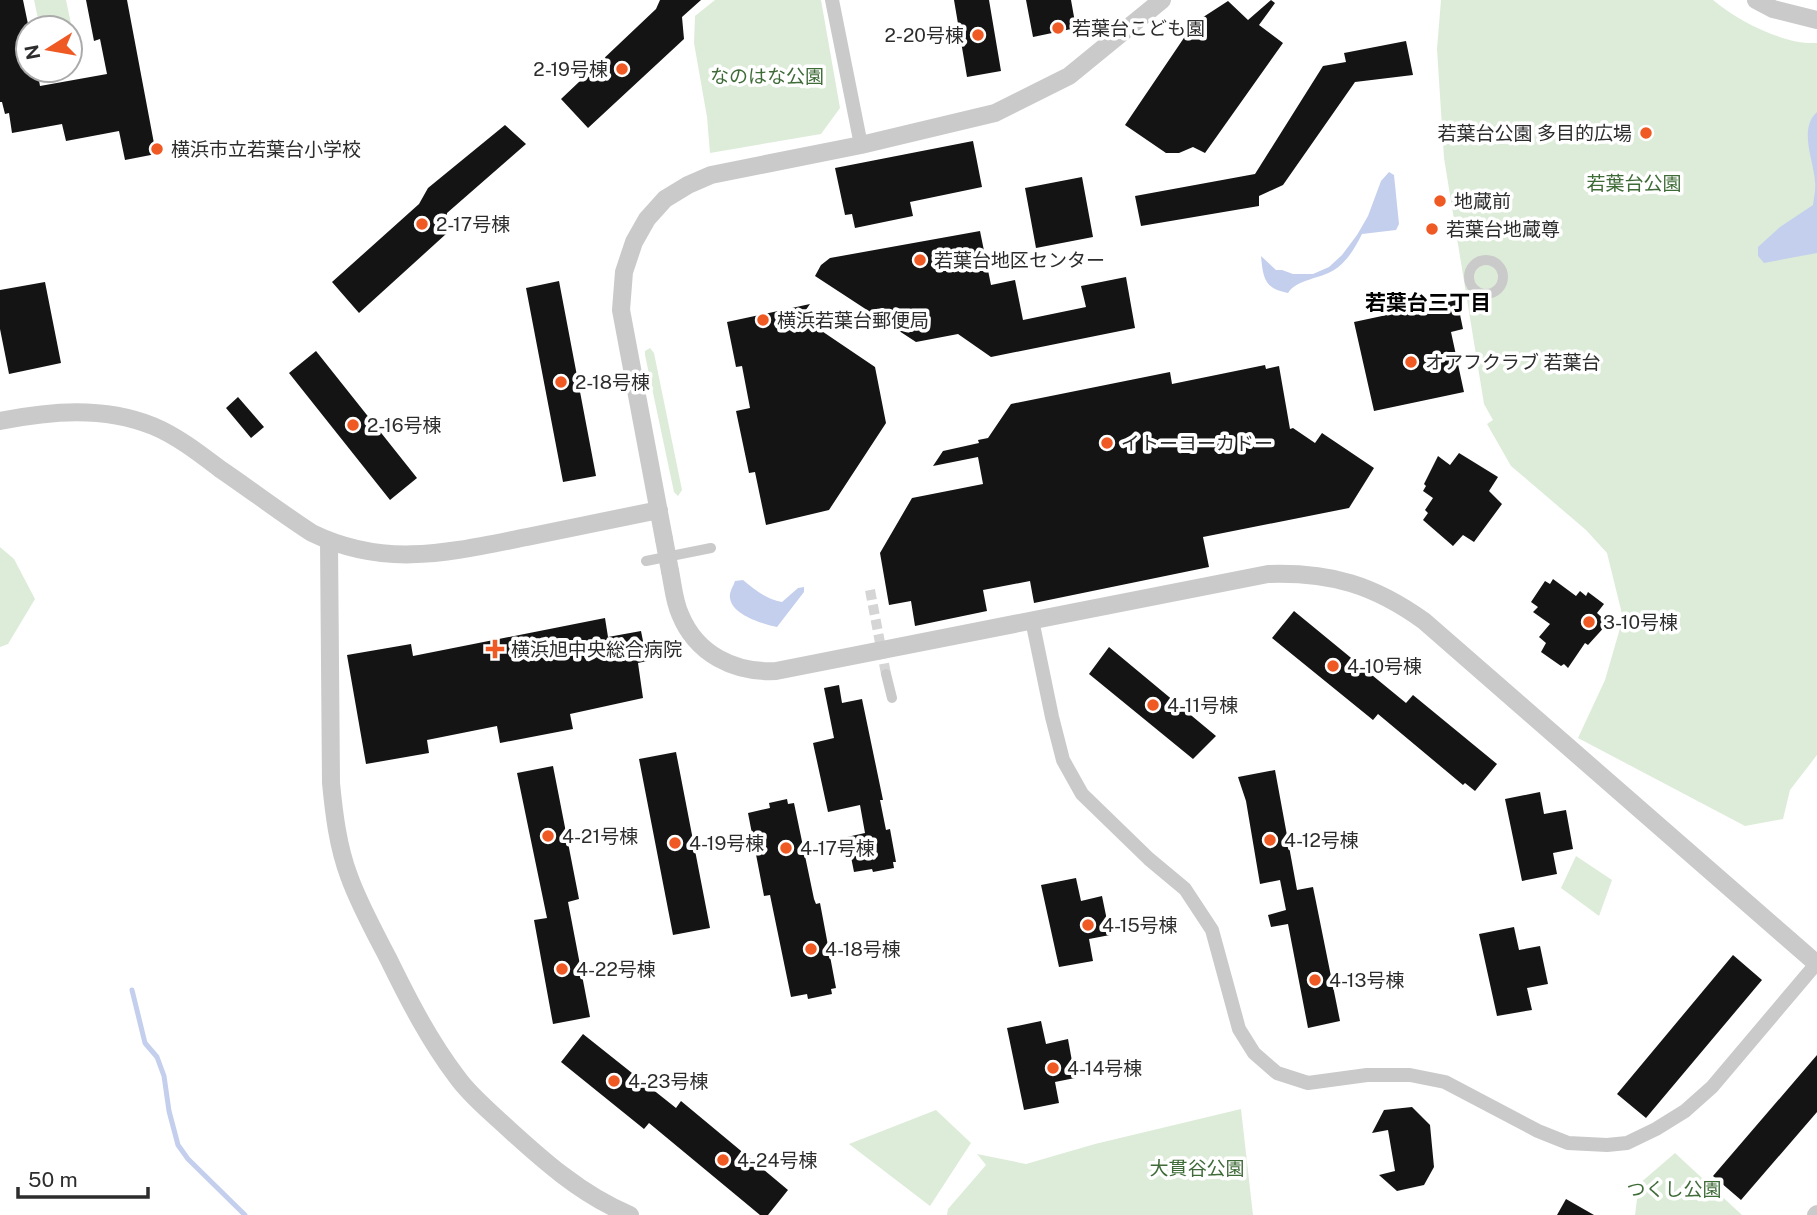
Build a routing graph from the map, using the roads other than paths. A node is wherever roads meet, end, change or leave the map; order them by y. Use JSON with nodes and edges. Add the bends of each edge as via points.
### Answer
{"nodes":[{"id":1,"x":832,"y":0,"type":"edge"},
{"id":2,"x":1162,"y":0,"type":"edge"},
{"id":3,"x":1756,"y":0,"type":"edge"},
{"id":4,"x":1817,"y":20,"type":"edge"},
{"id":5,"x":861,"y":145,"type":"junction"},
{"id":6,"x":0,"y":421,"type":"edge"},
{"id":7,"x":659,"y":510,"type":"junction"},
{"id":8,"x":329,"y":541,"type":"junction"},
{"id":9,"x":712,"y":548,"type":"dead end"},
{"id":10,"x":646,"y":561,"type":"dead end"},
{"id":11,"x":1032,"y":620,"type":"junction"},
{"id":12,"x":886,"y":674,"type":"tunnel mouth"},
{"id":13,"x":891,"y":698,"type":"dead end"},
{"id":14,"x":1817,"y":964,"type":"edge"},
{"id":15,"x":629,"y":1215,"type":"edge"}],
"edges":[{"from":1,"to":5,"type":"street"},
{"from":2,"to":5,"type":"street","via":[[1069,76],[1016,104],[995,114]]},
{"from":3,"to":4,"type":"street"},
{"from":5,"to":7,"type":"street","via":[[711,175],[665,199],[634,242],[624,272],[621,310]]},
{"from":6,"to":8,"type":"street","via":[[87,412],[152,426]]},
{"from":7,"to":8,"type":"street","via":[[431,555],[383,554]]},
{"from":7,"to":11,"type":"street","bridge":true,"via":[[679,611],[688,631],[701,646],[734,667],[776,671]]},
{"from":8,"to":15,"type":"street","via":[[331,793],[340,844],[357,896],[414,1011],[458,1080],[566,1178]]},
{"from":9,"to":10,"type":"street"},
{"from":11,"to":14,"type":"street","via":[[1268,574],[1321,576],[1395,600]]},
{"from":11,"to":14,"type":"street","via":[[1063,760],[1082,794],[1185,889],[1212,930],[1239,1029],[1254,1053],[1277,1073],[1308,1083],[1410,1075],[1445,1082],[1569,1143],[1628,1143],[1685,1111],[1712,1087]]},
{"from":12,"to":13,"type":"street"}]}
